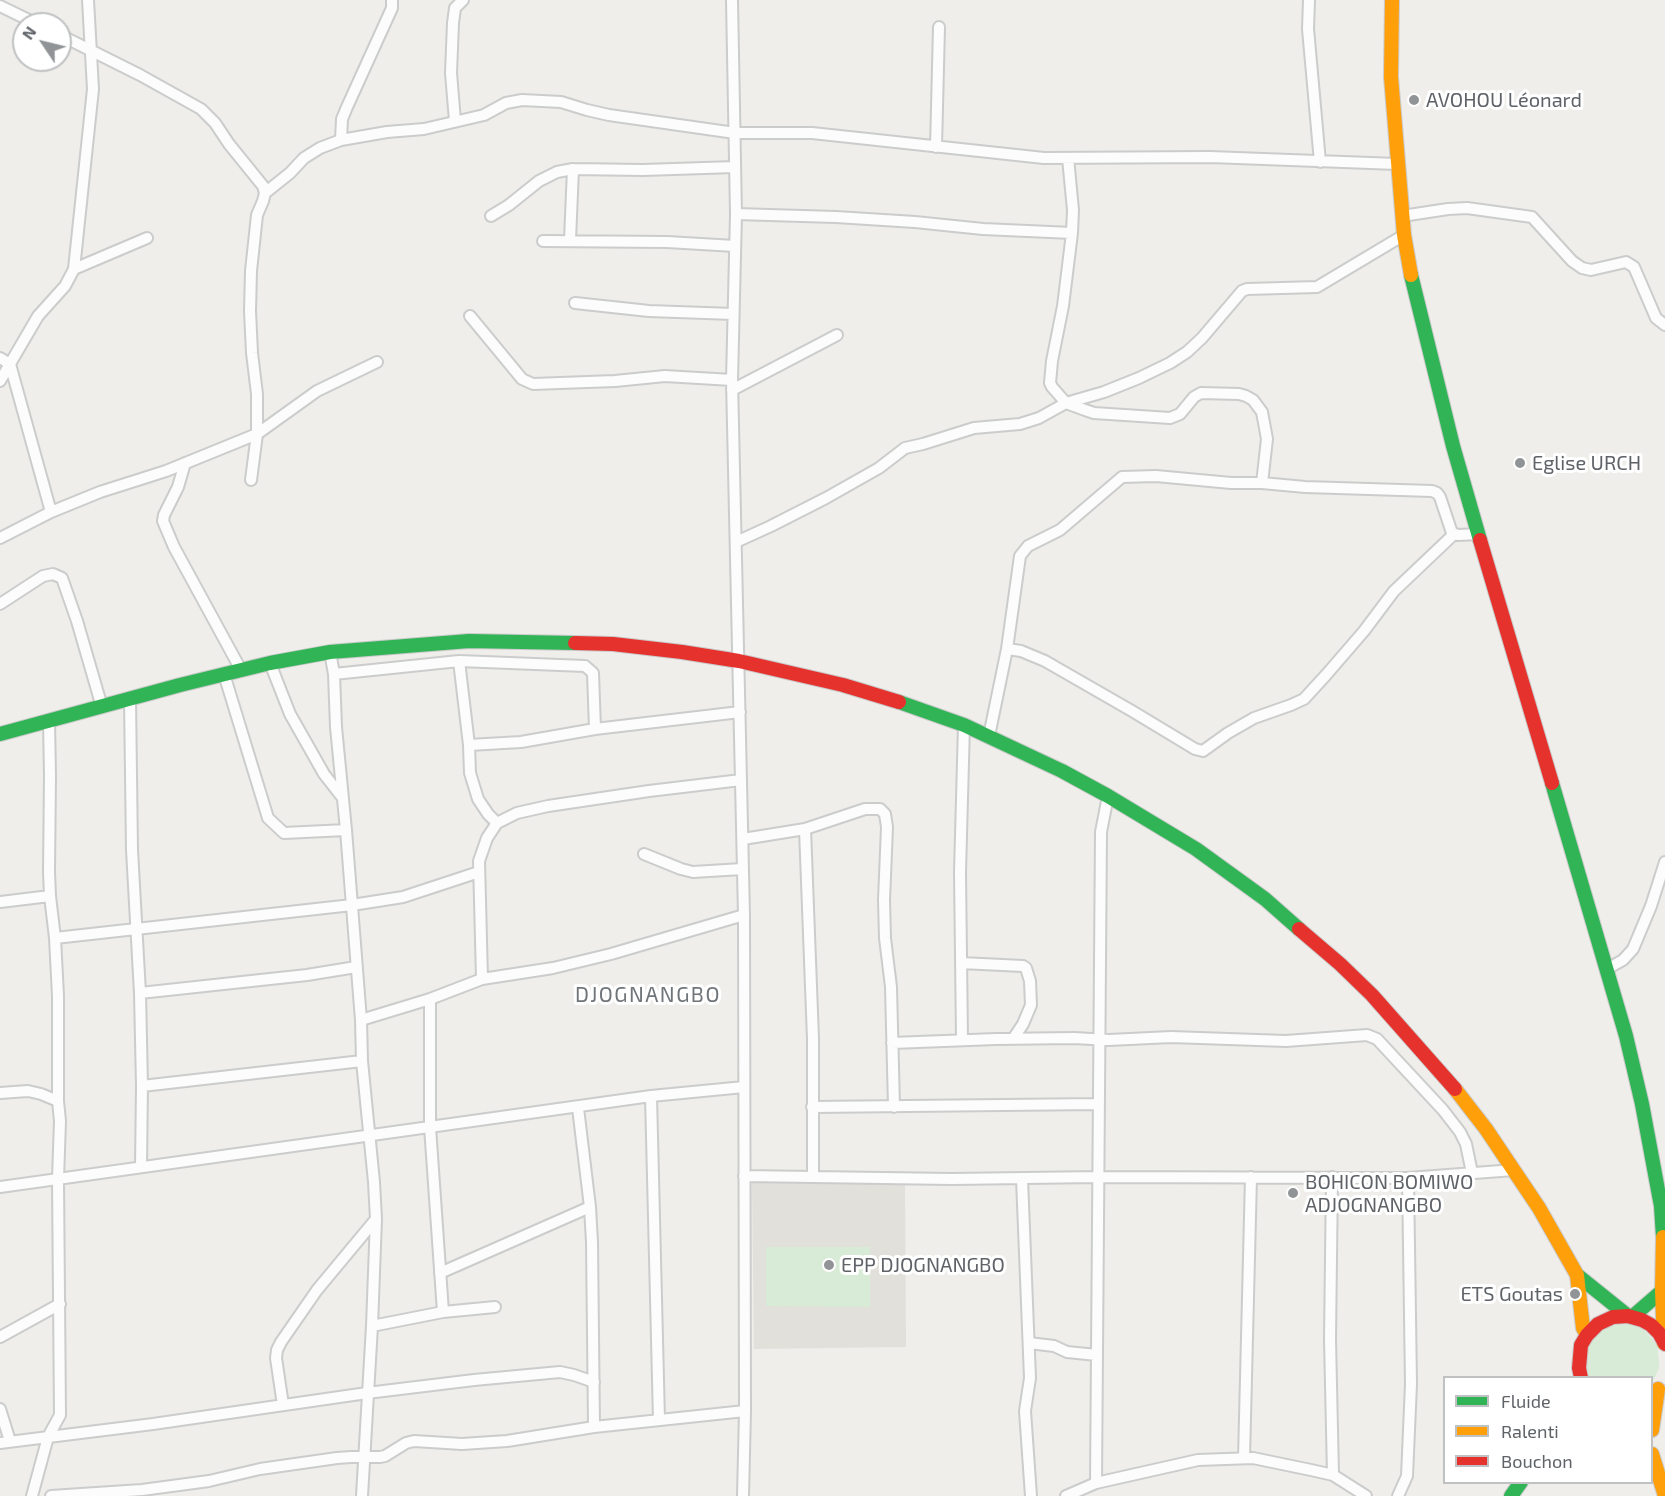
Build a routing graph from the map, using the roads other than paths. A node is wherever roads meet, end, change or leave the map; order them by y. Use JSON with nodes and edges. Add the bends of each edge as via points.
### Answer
{"nodes":[{"id":1,"x":88,"y":0,"type":"edge"},
{"id":2,"x":392,"y":0,"type":"edge"},
{"id":3,"x":463,"y":0,"type":"edge"},
{"id":4,"x":732,"y":0,"type":"edge"},
{"id":5,"x":1309,"y":0,"type":"edge"},
{"id":6,"x":1392,"y":0,"type":"edge"},
{"id":7,"x":939,"y":27,"type":"dead end"},
{"id":8,"x":72,"y":42,"type":"edge"},
{"id":9,"x":90,"y":50,"type":"junction"},
{"id":10,"x":455,"y":121,"type":"junction"},
{"id":11,"x":735,"y":133,"type":"junction"},
{"id":12,"x":340,"y":140,"type":"junction"},
{"id":13,"x":936,"y":147,"type":"junction"},
{"id":14,"x":1068,"y":159,"type":"junction"},
{"id":15,"x":1320,"y":162,"type":"junction"},
{"id":16,"x":1396,"y":164,"type":"junction"},
{"id":17,"x":735,"y":167,"type":"junction"},
{"id":18,"x":573,"y":169,"type":"junction"},
{"id":19,"x":265,"y":193,"type":"junction"},
{"id":20,"x":736,"y":214,"type":"junction"},
{"id":21,"x":491,"y":216,"type":"dead end"},
{"id":22,"x":1402,"y":216,"type":"junction"},
{"id":23,"x":1072,"y":233,"type":"junction"},
{"id":24,"x":1404,"y":235,"type":"junction"},
{"id":25,"x":147,"y":238,"type":"dead end"},
{"id":26,"x":570,"y":240,"type":"junction"},
{"id":27,"x":543,"y":241,"type":"dead end"},
{"id":28,"x":735,"y":246,"type":"junction"},
{"id":29,"x":74,"y":269,"type":"junction"},
{"id":30,"x":575,"y":303,"type":"dead end"},
{"id":31,"x":733,"y":314,"type":"junction"},
{"id":32,"x":470,"y":316,"type":"dead end"},
{"id":33,"x":1665,"y":325,"type":"edge"},
{"id":34,"x":837,"y":335,"type":"dead end"},
{"id":35,"x":5,"y":361,"type":"edge"},
{"id":36,"x":377,"y":362,"type":"dead end"},
{"id":37,"x":0,"y":381,"type":"edge"},
{"id":38,"x":732,"y":385,"type":"junction"},
{"id":39,"x":1066,"y":403,"type":"junction"},
{"id":40,"x":257,"y":434,"type":"junction"},
{"id":41,"x":185,"y":463,"type":"junction"},
{"id":42,"x":251,"y":480,"type":"dead end"},
{"id":43,"x":1262,"y":483,"type":"junction"},
{"id":44,"x":51,"y":512,"type":"junction"},
{"id":45,"x":1454,"y":534,"type":"junction"},
{"id":46,"x":1479,"y":534,"type":"junction"},
{"id":47,"x":0,"y":538,"type":"edge"},
{"id":48,"x":736,"y":542,"type":"junction"},
{"id":49,"x":0,"y":604,"type":"edge"},
{"id":50,"x":1007,"y":649,"type":"junction"},
{"id":51,"x":330,"y":652,"type":"junction"},
{"id":52,"x":459,"y":661,"type":"junction"},
{"id":53,"x":739,"y":661,"type":"junction"},
{"id":54,"x":270,"y":663,"type":"junction"},
{"id":55,"x":241,"y":670,"type":"junction"},
{"id":56,"x":224,"y":674,"type":"junction"},
{"id":57,"x":334,"y":674,"type":"junction"},
{"id":58,"x":130,"y":699,"type":"junction"},
{"id":59,"x":102,"y":707,"type":"junction"},
{"id":60,"x":740,"y":712,"type":"junction"},
{"id":61,"x":49,"y":721,"type":"junction"},
{"id":62,"x":964,"y":725,"type":"junction"},
{"id":63,"x":595,"y":729,"type":"junction"},
{"id":64,"x":0,"y":734,"type":"edge"},
{"id":65,"x":989,"y":736,"type":"junction"},
{"id":66,"x":469,"y":746,"type":"junction"},
{"id":67,"x":741,"y":780,"type":"junction"},
{"id":68,"x":1108,"y":796,"type":"junction"},
{"id":69,"x":342,"y":797,"type":"junction"},
{"id":70,"x":496,"y":824,"type":"junction"},
{"id":71,"x":805,"y":829,"type":"junction"},
{"id":72,"x":346,"y":830,"type":"junction"},
{"id":73,"x":742,"y":839,"type":"junction"},
{"id":74,"x":644,"y":854,"type":"dead end"},
{"id":75,"x":1665,"y":862,"type":"edge"},
{"id":76,"x":742,"y":869,"type":"junction"},
{"id":77,"x":479,"y":872,"type":"junction"},
{"id":78,"x":50,"y":896,"type":"junction"},
{"id":79,"x":0,"y":902,"type":"edge"},
{"id":80,"x":352,"y":904,"type":"junction"},
{"id":81,"x":744,"y":915,"type":"junction"},
{"id":82,"x":135,"y":929,"type":"junction"},
{"id":83,"x":55,"y":938,"type":"junction"},
{"id":84,"x":961,"y":963,"type":"junction"},
{"id":85,"x":356,"y":967,"type":"junction"},
{"id":86,"x":1606,"y":969,"type":"junction"},
{"id":87,"x":482,"y":979,"type":"junction"},
{"id":88,"x":140,"y":993,"type":"junction"},
{"id":89,"x":430,"y":999,"type":"junction"},
{"id":90,"x":361,"y":1020,"type":"junction"},
{"id":91,"x":1014,"y":1039,"type":"junction"},
{"id":92,"x":962,"y":1040,"type":"junction"},
{"id":93,"x":1099,"y":1040,"type":"junction"},
{"id":94,"x":892,"y":1043,"type":"junction"},
{"id":95,"x":362,"y":1062,"type":"junction"},
{"id":96,"x":142,"y":1086,"type":"junction"},
{"id":97,"x":744,"y":1087,"type":"junction"},
{"id":98,"x":0,"y":1094,"type":"edge"},
{"id":99,"x":651,"y":1096,"type":"junction"},
{"id":100,"x":58,"y":1101,"type":"junction"},
{"id":101,"x":1098,"y":1104,"type":"junction"},
{"id":102,"x":812,"y":1107,"type":"junction"},
{"id":103,"x":894,"y":1107,"type":"junction"},
{"id":104,"x":578,"y":1108,"type":"junction"},
{"id":105,"x":430,"y":1127,"type":"junction"},
{"id":106,"x":369,"y":1137,"type":"junction"},
{"id":107,"x":141,"y":1167,"type":"junction"},
{"id":108,"x":1514,"y":1170,"type":"junction"},
{"id":109,"x":1472,"y":1173,"type":"junction"},
{"id":110,"x":1661,"y":1174,"type":"edge"},
{"id":111,"x":744,"y":1176,"type":"junction"},
{"id":112,"x":1251,"y":1177,"type":"junction"},
{"id":113,"x":1332,"y":1177,"type":"junction"},
{"id":114,"x":813,"y":1178,"type":"junction"},
{"id":115,"x":1098,"y":1178,"type":"junction"},
{"id":116,"x":1408,"y":1178,"type":"junction"},
{"id":117,"x":58,"y":1179,"type":"junction"},
{"id":118,"x":1022,"y":1179,"type":"junction"},
{"id":119,"x":0,"y":1187,"type":"edge"},
{"id":120,"x":1663,"y":1205,"type":"edge"},
{"id":121,"x":590,"y":1207,"type":"junction"},
{"id":122,"x":376,"y":1220,"type":"junction"},
{"id":123,"x":440,"y":1273,"type":"junction"},
{"id":124,"x":1577,"y":1275,"type":"junction"},
{"id":125,"x":1662,"y":1291,"type":"junction"},
{"id":126,"x":60,"y":1304,"type":"junction"},
{"id":127,"x":495,"y":1307,"type":"dead end"},
{"id":128,"x":443,"y":1312,"type":"junction"},
{"id":129,"x":1630,"y":1316,"type":"junction"},
{"id":130,"x":372,"y":1326,"type":"junction"},
{"id":131,"x":1587,"y":1335,"type":"junction"},
{"id":132,"x":0,"y":1337,"type":"edge"},
{"id":133,"x":1029,"y":1343,"type":"junction"},
{"id":134,"x":1665,"y":1344,"type":"edge"},
{"id":135,"x":1097,"y":1355,"type":"junction"},
{"id":136,"x":1579,"y":1374,"type":"edge"},
{"id":137,"x":594,"y":1382,"type":"junction"},
{"id":138,"x":1658,"y":1387,"type":"edge"},
{"id":139,"x":367,"y":1393,"type":"junction"},
{"id":140,"x":282,"y":1405,"type":"junction"},
{"id":141,"x":0,"y":1409,"type":"edge"},
{"id":142,"x":745,"y":1411,"type":"junction"},
{"id":143,"x":658,"y":1420,"type":"junction"},
{"id":144,"x":1653,"y":1423,"type":"edge"},
{"id":145,"x":594,"y":1427,"type":"junction"},
{"id":146,"x":48,"y":1437,"type":"junction"},
{"id":147,"x":5,"y":1442,"type":"edge"},
{"id":148,"x":364,"y":1457,"type":"junction"},
{"id":149,"x":1653,"y":1457,"type":"edge"},
{"id":150,"x":1244,"y":1458,"type":"junction"},
{"id":151,"x":1333,"y":1475,"type":"junction"},
{"id":152,"x":1096,"y":1483,"type":"junction"},
{"id":153,"x":140,"y":1493,"type":"edge"},
{"id":154,"x":32,"y":1496,"type":"edge"},
{"id":155,"x":51,"y":1496,"type":"edge"},
{"id":156,"x":362,"y":1496,"type":"edge"},
{"id":157,"x":743,"y":1496,"type":"edge"},
{"id":158,"x":1031,"y":1496,"type":"edge"},
{"id":159,"x":1066,"y":1496,"type":"edge"},
{"id":160,"x":1366,"y":1496,"type":"edge"},
{"id":161,"x":1398,"y":1496,"type":"edge"},
{"id":162,"x":1665,"y":1496,"type":"edge"}],
"edges":[{"from":1,"to":9,"type":"street"},
{"from":2,"to":12,"type":"street","via":[[392,8],[344,113]]},
{"from":3,"to":10,"type":"street","via":[[455,8],[453,23],[451,73]]},
{"from":4,"to":11,"type":"street"},
{"from":5,"to":15,"type":"street"},
{"from":6,"to":16,"type":"main road"},
{"from":7,"to":13,"type":"street"},
{"from":8,"to":9,"type":"street"},
{"from":9,"to":19,"type":"street","via":[[201,109]]},
{"from":9,"to":29,"type":"street","via":[[92,96]]},
{"from":10,"to":11,"type":"street","via":[[522,100],[561,102],[609,115]]},
{"from":10,"to":12,"type":"street"},
{"from":11,"to":13,"type":"street","via":[[812,133]]},
{"from":11,"to":17,"type":"street"},
{"from":12,"to":19,"type":"street","via":[[304,158]]},
{"from":13,"to":14,"type":"street"},
{"from":14,"to":15,"type":"street","via":[[1210,157]]},
{"from":14,"to":23,"type":"street","via":[[1074,210]]},
{"from":15,"to":16,"type":"street"},
{"from":16,"to":22,"type":"main road"},
{"from":17,"to":18,"type":"street"},
{"from":17,"to":20,"type":"street"},
{"from":18,"to":21,"type":"street","via":[[539,181]]},
{"from":18,"to":26,"type":"street"},
{"from":19,"to":40,"type":"street","via":[[257,215],[251,271]]},
{"from":20,"to":23,"type":"street"},
{"from":20,"to":28,"type":"street"},
{"from":22,"to":24,"type":"main road"},
{"from":22,"to":33,"type":"street","via":[[1467,208],[1532,217],[1582,268],[1591,270],[1626,262],[1634,267],[1656,318]]},
{"from":23,"to":39,"type":"street","via":[[1050,383]]},
{"from":24,"to":39,"type":"street","via":[[1317,287],[1242,291],[1202,338],[1170,363],[1104,392]]},
{"from":24,"to":46,"type":"main road","via":[[1453,446]]},
{"from":25,"to":29,"type":"street"},
{"from":26,"to":27,"type":"street"},
{"from":26,"to":28,"type":"street"},
{"from":28,"to":31,"type":"street"},
{"from":29,"to":35,"type":"street"},
{"from":30,"to":31,"type":"street"},
{"from":31,"to":38,"type":"street"},
{"from":32,"to":38,"type":"street","via":[[522,379],[533,384],[665,376]]},
{"from":34,"to":38,"type":"street"},
{"from":35,"to":37,"type":"street"},
{"from":35,"to":44,"type":"street"},
{"from":36,"to":40,"type":"street","via":[[317,391]]},
{"from":38,"to":48,"type":"street"},
{"from":39,"to":43,"type":"street","via":[[1094,412],[1170,418],[1180,414],[1201,393],[1246,396],[1262,412],[1267,439]]},
{"from":39,"to":48,"type":"street","via":[[1020,424],[974,428],[905,448],[826,498]]},
{"from":40,"to":41,"type":"street"},
{"from":40,"to":42,"type":"street"},
{"from":41,"to":44,"type":"street"},
{"from":41,"to":55,"type":"street","via":[[163,521]]},
{"from":43,"to":45,"type":"street","via":[[1432,491],[1440,497]]},
{"from":43,"to":50,"type":"street","via":[[1156,476],[1119,479],[1060,530],[1022,553]]},
{"from":44,"to":47,"type":"street"},
{"from":45,"to":46,"type":"street"},
{"from":45,"to":50,"type":"street","via":[[1394,591],[1304,699],[1254,718],[1203,751],[1045,661]]},
{"from":46,"to":86,"type":"main road"},
{"from":48,"to":53,"type":"street"},
{"from":49,"to":59,"type":"street","via":[[43,576],[53,574],[62,579]]},
{"from":50,"to":65,"type":"street"},
{"from":51,"to":53,"type":"main road","via":[[469,641],[537,641],[614,644]]},
{"from":51,"to":54,"type":"main road"},
{"from":51,"to":57,"type":"street"},
{"from":52,"to":57,"type":"street"},
{"from":52,"to":63,"type":"street","via":[[585,666],[593,673]]},
{"from":52,"to":66,"type":"street"},
{"from":53,"to":60,"type":"street"},
{"from":53,"to":62,"type":"main road","via":[[843,685]]},
{"from":54,"to":55,"type":"main road"},
{"from":54,"to":69,"type":"street","via":[[290,714],[324,774]]},
{"from":55,"to":56,"type":"main road"},
{"from":56,"to":58,"type":"main road"},
{"from":56,"to":72,"type":"street","via":[[268,818],[284,833]]},
{"from":57,"to":69,"type":"street"},
{"from":58,"to":59,"type":"main road"},
{"from":58,"to":82,"type":"street"},
{"from":59,"to":61,"type":"main road"},
{"from":60,"to":63,"type":"street"},
{"from":60,"to":67,"type":"street"},
{"from":61,"to":64,"type":"main road"},
{"from":61,"to":78,"type":"street"},
{"from":62,"to":65,"type":"main road"},
{"from":62,"to":84,"type":"street"},
{"from":63,"to":66,"type":"street"},
{"from":65,"to":68,"type":"main road"},
{"from":66,"to":70,"type":"street","via":[[474,788]]},
{"from":67,"to":70,"type":"street","via":[[548,806],[517,813]]},
{"from":67,"to":73,"type":"street"},
{"from":68,"to":93,"type":"street","via":[[1101,832]]},
{"from":68,"to":108,"type":"main road","via":[[1227,871],[1340,964],[1455,1089]]},
{"from":69,"to":72,"type":"street"},
{"from":70,"to":77,"type":"street","via":[[481,852]]},
{"from":71,"to":73,"type":"street"},
{"from":71,"to":94,"type":"street","via":[[865,809],[880,809],[885,814],[885,938]]},
{"from":71,"to":102,"type":"street"},
{"from":72,"to":80,"type":"street"},
{"from":73,"to":76,"type":"street"},
{"from":74,"to":76,"type":"street","via":[[693,872]]},
{"from":75,"to":86,"type":"street","via":[[1632,949],[1623,960]]},
{"from":76,"to":81,"type":"street"},
{"from":77,"to":80,"type":"street","via":[[403,897]]},
{"from":77,"to":87,"type":"street"},
{"from":78,"to":79,"type":"street"},
{"from":78,"to":83,"type":"street"},
{"from":80,"to":82,"type":"street"},
{"from":80,"to":85,"type":"street"},
{"from":81,"to":87,"type":"street","via":[[554,968]]},
{"from":81,"to":97,"type":"street"},
{"from":82,"to":83,"type":"street"},
{"from":82,"to":88,"type":"street"},
{"from":83,"to":100,"type":"street"},
{"from":84,"to":91,"type":"street","via":[[1026,968],[1031,1005]]},
{"from":84,"to":92,"type":"street"},
{"from":85,"to":88,"type":"street"},
{"from":85,"to":90,"type":"street"},
{"from":86,"to":110,"type":"main road"},
{"from":87,"to":89,"type":"street"},
{"from":88,"to":96,"type":"street"},
{"from":89,"to":90,"type":"street"},
{"from":89,"to":105,"type":"street"},
{"from":90,"to":95,"type":"street"},
{"from":91,"to":92,"type":"street"},
{"from":91,"to":93,"type":"street"},
{"from":92,"to":94,"type":"street"},
{"from":93,"to":101,"type":"street"},
{"from":93,"to":109,"type":"street","via":[[1171,1037],[1286,1041],[1373,1036],[1460,1132]]},
{"from":94,"to":103,"type":"street"},
{"from":95,"to":96,"type":"street"},
{"from":95,"to":106,"type":"street"},
{"from":96,"to":107,"type":"street"},
{"from":97,"to":99,"type":"street"},
{"from":97,"to":111,"type":"street"},
{"from":98,"to":100,"type":"street","via":[[28,1091]]},
{"from":99,"to":104,"type":"street"},
{"from":99,"to":143,"type":"street"},
{"from":100,"to":117,"type":"street"},
{"from":101,"to":103,"type":"street"},
{"from":101,"to":115,"type":"street"},
{"from":102,"to":103,"type":"street"},
{"from":102,"to":114,"type":"street"},
{"from":104,"to":105,"type":"street"},
{"from":104,"to":121,"type":"street"},
{"from":105,"to":106,"type":"street"},
{"from":105,"to":123,"type":"street"},
{"from":106,"to":107,"type":"street"},
{"from":106,"to":122,"type":"street"},
{"from":107,"to":117,"type":"street"},
{"from":108,"to":109,"type":"street"},
{"from":108,"to":124,"type":"main road"},
{"from":109,"to":116,"type":"street"},
{"from":110,"to":120,"type":"main road"},
{"from":111,"to":114,"type":"street"},
{"from":111,"to":142,"type":"street"},
{"from":112,"to":113,"type":"street"},
{"from":112,"to":115,"type":"street"},
{"from":112,"to":150,"type":"street"},
{"from":113,"to":116,"type":"street"},
{"from":113,"to":151,"type":"street"},
{"from":114,"to":118,"type":"street"},
{"from":115,"to":118,"type":"street"},
{"from":115,"to":135,"type":"street"},
{"from":116,"to":161,"type":"street","via":[[1411,1384],[1407,1476]]},
{"from":117,"to":119,"type":"street"},
{"from":117,"to":126,"type":"street"},
{"from":118,"to":133,"type":"street"},
{"from":120,"to":125,"type":"main road"},
{"from":121,"to":123,"type":"street"},
{"from":121,"to":137,"type":"street"},
{"from":122,"to":130,"type":"street"},
{"from":122,"to":140,"type":"street","via":[[317,1290],[281,1342],[276,1358]]},
{"from":123,"to":128,"type":"street"},
{"from":124,"to":129,"type":"main road"},
{"from":124,"to":131,"type":"main road"},
{"from":125,"to":129,"type":"main road"},
{"from":125,"to":134,"type":"main road"},
{"from":126,"to":132,"type":"street"},
{"from":126,"to":146,"type":"street","via":[[60,1414]]},
{"from":127,"to":128,"type":"street"},
{"from":128,"to":130,"type":"street"},
{"from":129,"to":131,"type":"main road","via":[[1612,1317]]},
{"from":129,"to":134,"type":"main road","via":[[1651,1325]]},
{"from":130,"to":139,"type":"street"},
{"from":131,"to":136,"type":"main road","via":[[1581,1345]]},
{"from":133,"to":135,"type":"street"},
{"from":133,"to":158,"type":"street","via":[[1030,1378],[1024,1411]]},
{"from":135,"to":152,"type":"street"},
{"from":137,"to":139,"type":"street","via":[[560,1372]]},
{"from":137,"to":145,"type":"street"},
{"from":138,"to":144,"type":"main road"},
{"from":139,"to":140,"type":"street"},
{"from":139,"to":148,"type":"street"},
{"from":140,"to":146,"type":"street"},
{"from":141,"to":147,"type":"street"},
{"from":142,"to":143,"type":"street"},
{"from":142,"to":157,"type":"street"},
{"from":143,"to":145,"type":"street"},
{"from":145,"to":148,"type":"street","via":[[507,1441],[414,1441],[385,1456]]},
{"from":146,"to":147,"type":"street"},
{"from":146,"to":154,"type":"street"},
{"from":148,"to":153,"type":"street","via":[[260,1469]]},
{"from":148,"to":156,"type":"street"},
{"from":149,"to":162,"type":"main road"},
{"from":150,"to":151,"type":"street"},
{"from":150,"to":152,"type":"street","via":[[1198,1461]]},
{"from":151,"to":160,"type":"street"},
{"from":152,"to":159,"type":"street"},
{"from":153,"to":155,"type":"street"}]}
